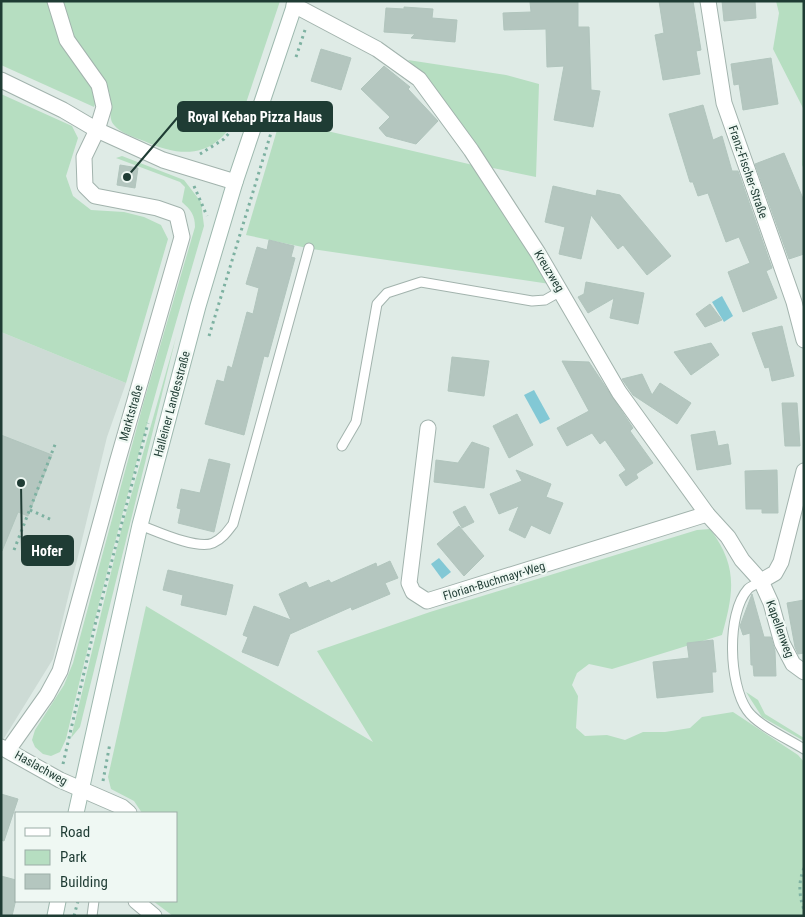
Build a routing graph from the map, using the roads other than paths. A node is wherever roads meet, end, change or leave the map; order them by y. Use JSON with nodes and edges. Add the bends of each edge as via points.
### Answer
{"nodes":[{"id":1,"x":54,"y":1,"type":"edge"},
{"id":2,"x":708,"y":1,"type":"edge"},
{"id":3,"x":295,"y":3,"type":"edge"},
{"id":4,"x":1,"y":80,"type":"edge"},
{"id":5,"x":98,"y":130,"type":"junction"},
{"id":6,"x":235,"y":182,"type":"junction"},
{"id":7,"x":309,"y":248,"type":"dead end"},
{"id":8,"x":561,"y":291,"type":"junction"},
{"id":9,"x":804,"y":340,"type":"edge"},
{"id":10,"x":428,"y":428,"type":"dead end"},
{"id":11,"x":342,"y":446,"type":"dead end"},
{"id":12,"x":804,"y":471,"type":"edge"},
{"id":13,"x":707,"y":514,"type":"junction"},
{"id":14,"x":140,"y":525,"type":"junction"},
{"id":15,"x":761,"y":581,"type":"junction"},
{"id":16,"x":804,"y":672,"type":"edge"},
{"id":17,"x":5,"y":749,"type":"edge"},
{"id":18,"x":804,"y":749,"type":"edge"},
{"id":19,"x":81,"y":789,"type":"junction"},
{"id":20,"x":76,"y":812,"type":"edge"},
{"id":21,"x":127,"y":812,"type":"edge"},
{"id":22,"x":58,"y":902,"type":"edge"},
{"id":23,"x":94,"y":902,"type":"edge"},
{"id":24,"x":137,"y":902,"type":"edge"},
{"id":25,"x":55,"y":916,"type":"edge"},
{"id":26,"x":92,"y":916,"type":"edge"},
{"id":27,"x":154,"y":916,"type":"edge"}],
"edges":[{"from":1,"to":5,"type":"street","via":[[67,40],[99,85],[104,107]]},
{"from":2,"to":9,"type":"street","name":"Franz-Fischer-Straße","via":[[724,103],[794,302]]},
{"from":3,"to":6,"type":"street","name":"Halleiner Landesstraße"},
{"from":3,"to":8,"type":"street","name":"Kreuzweg","via":[[377,49],[419,79],[472,150]]},
{"from":4,"to":5,"type":"street"},
{"from":5,"to":6,"type":"street","via":[[162,160]]},
{"from":5,"to":17,"type":"street","name":"Marktstraße","via":[[84,157],[85,186],[95,196],[177,215],[182,237],[60,671]]},
{"from":6,"to":14,"type":"street","name":"Halleiner Landesstraße","via":[[198,306]]},
{"from":7,"to":14,"type":"lane","via":[[233,524],[224,536],[211,544],[197,544]]},
{"from":8,"to":11,"type":"lane","via":[[545,300],[532,301],[421,282],[388,293],[377,304],[356,422]]},
{"from":8,"to":13,"type":"street","name":"Kreuzweg","via":[[620,392]]},
{"from":10,"to":13,"type":"street","name":"Florian-Buchmayr-Weg","via":[[409,583],[413,592],[427,601]]},
{"from":12,"to":15,"type":"street","via":[[781,562],[775,573]]},
{"from":13,"to":15,"type":"street","name":"Kreuzweg"},
{"from":14,"to":19,"type":"street","name":"Halleiner Landesstraße"},
{"from":15,"to":16,"type":"street","name":"Kapellenweg","via":[[782,643],[793,664]]},
{"from":15,"to":18,"type":"lane","via":[[748,589],[732,633],[731,648],[738,689],[747,711]]},
{"from":17,"to":19,"type":"street","name":"Haslachweg"},
{"from":19,"to":20,"type":"street","name":"Halleiner Landesstraße"},
{"from":19,"to":21,"type":"street","name":"Haslachweg"},
{"from":22,"to":25,"type":"street"},
{"from":23,"to":26,"type":"lane"},
{"from":24,"to":27,"type":"street"}]}
